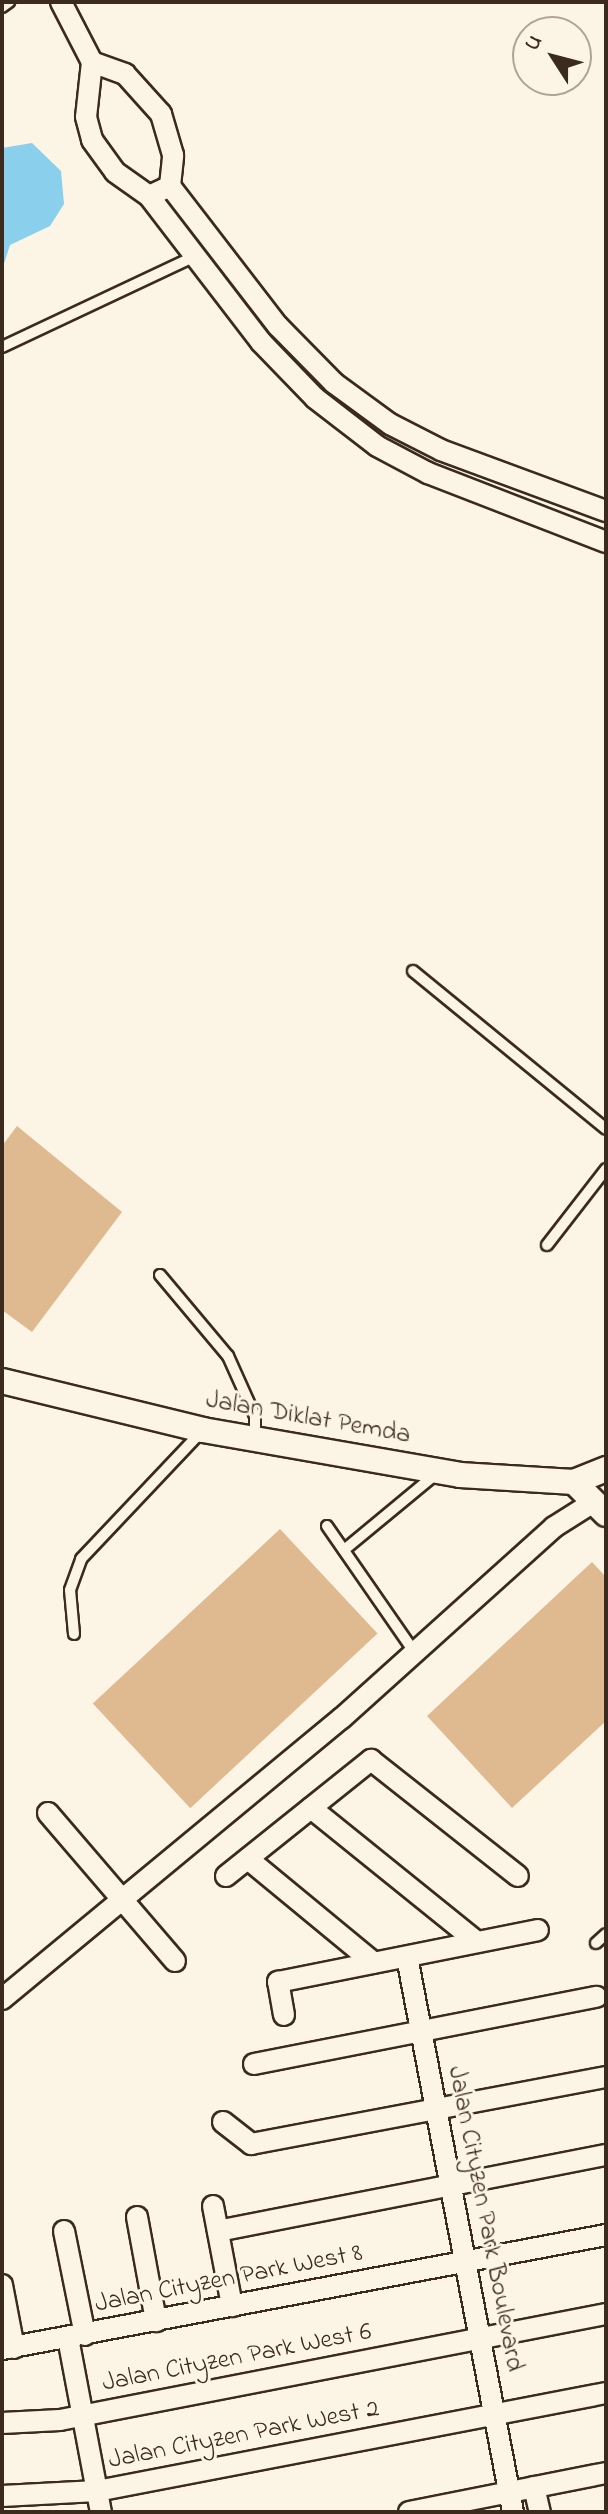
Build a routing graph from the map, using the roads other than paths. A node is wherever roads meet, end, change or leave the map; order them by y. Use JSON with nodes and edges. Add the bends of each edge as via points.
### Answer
{"nodes":[{"id":1,"x":9,"y":2,"type":"edge"},
{"id":2,"x":61,"y":2,"type":"edge"},
{"id":3,"x":2,"y":7,"type":"edge"},
{"id":4,"x":92,"y":62,"type":"junction"},
{"id":5,"x":170,"y":186,"type":"junction"},
{"id":6,"x":149,"y":196,"type":"junction"},
{"id":7,"x":195,"y":256,"type":"junction"},
{"id":8,"x":2,"y":347,"type":"edge"},
{"id":9,"x":606,"y":511,"type":"edge"},
{"id":10,"x":606,"y":542,"type":"edge"},
{"id":11,"x":413,"y":971,"type":"dead end"},
{"id":12,"x":606,"y":1129,"type":"edge"},
{"id":13,"x":606,"y":1169,"type":"edge"},
{"id":14,"x":547,"y":1245,"type":"dead end"},
{"id":15,"x":160,"y":1275,"type":"dead end"},
{"id":16,"x":2,"y":1381,"type":"edge"},
{"id":17,"x":203,"y":1430,"type":"junction"},
{"id":18,"x":255,"y":1436,"type":"junction"},
{"id":19,"x":606,"y":1469,"type":"edge"},
{"id":20,"x":439,"y":1472,"type":"junction"},
{"id":21,"x":574,"y":1482,"type":"junction"},
{"id":22,"x":599,"y":1508,"type":"edge"},
{"id":23,"x":327,"y":1526,"type":"dead end"},
{"id":24,"x":344,"y":1550,"type":"junction"},
{"id":25,"x":74,"y":1634,"type":"dead end"},
{"id":26,"x":415,"y":1654,"type":"junction"},
{"id":27,"x":311,"y":1808,"type":"junction"},
{"id":28,"x":48,"y":1813,"type":"dead end"},
{"id":29,"x":248,"y":1859,"type":"junction"},
{"id":30,"x":226,"y":1876,"type":"dead end"},
{"id":31,"x":518,"y":1876,"type":"dead end"},
{"id":32,"x":121,"y":1896,"type":"junction"},
{"id":33,"x":538,"y":1930,"type":"dead end"},
{"id":34,"x":606,"y":1934,"type":"edge"},
{"id":35,"x":477,"y":1942,"type":"junction"},
{"id":36,"x":596,"y":1943,"type":"dead end"},
{"id":37,"x":407,"y":1957,"type":"junction"},
{"id":38,"x":175,"y":1961,"type":"dead end"},
{"id":39,"x":374,"y":1963,"type":"junction"},
{"id":40,"x":6,"y":1990,"type":"edge"},
{"id":41,"x":596,"y":1997,"type":"dead end"},
{"id":42,"x":284,"y":2015,"type":"dead end"},
{"id":43,"x":421,"y":2032,"type":"junction"},
{"id":44,"x":254,"y":2064,"type":"dead end"},
{"id":45,"x":606,"y":2077,"type":"edge"},
{"id":46,"x":436,"y":2109,"type":"junction"},
{"id":47,"x":223,"y":2122,"type":"dead end"},
{"id":48,"x":606,"y":2155,"type":"edge"},
{"id":49,"x":451,"y":2186,"type":"junction"},
{"id":50,"x":213,"y":2206,"type":"dead end"},
{"id":51,"x":137,"y":2217,"type":"dead end"},
{"id":52,"x":64,"y":2231,"type":"dead end"},
{"id":53,"x":218,"y":2231,"type":"junction"},
{"id":54,"x":606,"y":2235,"type":"edge"},
{"id":55,"x":465,"y":2262,"type":"junction"},
{"id":56,"x":2,"y":2285,"type":"edge"},
{"id":57,"x":232,"y":2306,"type":"junction"},
{"id":58,"x":606,"y":2314,"type":"edge"},
{"id":59,"x":156,"y":2321,"type":"junction"},
{"id":60,"x":77,"y":2336,"type":"junction"},
{"id":61,"x":480,"y":2338,"type":"junction"},
{"id":62,"x":8,"y":2348,"type":"edge"},
{"id":63,"x":606,"y":2393,"type":"edge"},
{"id":64,"x":495,"y":2414,"type":"junction"},
{"id":65,"x":83,"y":2415,"type":"junction"},
{"id":66,"x":2,"y":2423,"type":"edge"},
{"id":67,"x":606,"y":2473,"type":"edge"},
{"id":68,"x":534,"y":2487,"type":"junction"},
{"id":69,"x":97,"y":2491,"type":"junction"},
{"id":70,"x":2,"y":2496,"type":"edge"},
{"id":71,"x":512,"y":2502,"type":"edge"},
{"id":72,"x":101,"y":2512,"type":"edge"},
{"id":73,"x":409,"y":2512,"type":"edge"},
{"id":74,"x":540,"y":2512,"type":"edge"}],
"edges":[{"from":1,"to":3,"type":"lane"},
{"from":2,"to":4,"type":"street"},
{"from":4,"to":5,"type":"street","via":[[125,74],[154,104],[173,155]]},
{"from":4,"to":6,"type":"street","via":[[86,117],[92,140],[115,172]]},
{"from":5,"to":6,"type":"street"},
{"from":5,"to":9,"type":"street","via":[[278,326],[334,383],[390,424],[441,450]]},
{"from":6,"to":7,"type":"street"},
{"from":7,"to":8,"type":"lane"},
{"from":7,"to":10,"type":"street","via":[[261,342],[315,398],[377,446],[428,473]]},
{"from":11,"to":12,"type":"lane"},
{"from":13,"to":14,"type":"lane"},
{"from":15,"to":18,"type":"lane","via":[[228,1356],[255,1416]]},
{"from":16,"to":17,"type":"street","name":"Jalan Diklat Pemda"},
{"from":17,"to":18,"type":"street","name":"Jalan Diklat Pemda"},
{"from":17,"to":25,"type":"lane","via":[[81,1559],[70,1590]]},
{"from":18,"to":20,"type":"street","name":"Jalan Diklat Pemda"},
{"from":19,"to":21,"type":"street","name":"Jalan Diklat Pemda"},
{"from":20,"to":21,"type":"street","name":"Jalan Diklat Pemda"},
{"from":20,"to":24,"type":"lane"},
{"from":21,"to":22,"type":"street"},
{"from":22,"to":26,"type":"street","via":[[554,1527]]},
{"from":23,"to":24,"type":"lane"},
{"from":24,"to":26,"type":"lane"},
{"from":26,"to":32,"type":"street"},
{"from":27,"to":29,"type":"street"},
{"from":27,"to":31,"type":"street","via":[[371,1760]]},
{"from":27,"to":35,"type":"street"},
{"from":28,"to":32,"type":"street"},
{"from":29,"to":30,"type":"street"},
{"from":29,"to":39,"type":"street"},
{"from":32,"to":38,"type":"street"},
{"from":32,"to":40,"type":"street"},
{"from":33,"to":35,"type":"street"},
{"from":34,"to":36,"type":"lane"},
{"from":35,"to":37,"type":"street"},
{"from":37,"to":39,"type":"street"},
{"from":37,"to":43,"type":"street","name":"Jalan Cityzen Park Boulevard"},
{"from":39,"to":42,"type":"street","via":[[278,1982]]},
{"from":41,"to":43,"type":"street"},
{"from":43,"to":44,"type":"street"},
{"from":43,"to":46,"type":"street","name":"Jalan Cityzen Park Boulevard"},
{"from":45,"to":46,"type":"street"},
{"from":46,"to":47,"type":"street","via":[[251,2144]]},
{"from":46,"to":49,"type":"street","name":"Jalan Cityzen Park Boulevard"},
{"from":48,"to":49,"type":"street"},
{"from":49,"to":53,"type":"street"},
{"from":49,"to":55,"type":"street","name":"Jalan Cityzen Park Boulevard"},
{"from":50,"to":53,"type":"street"},
{"from":51,"to":59,"type":"street"},
{"from":52,"to":60,"type":"street"},
{"from":53,"to":57,"type":"street"},
{"from":54,"to":55,"type":"street","name":"Jalan Cityzen Park West 8"},
{"from":55,"to":57,"type":"street","name":"Jalan Cityzen Park West 8"},
{"from":55,"to":61,"type":"street","name":"Jalan Cityzen Park Boulevard"},
{"from":56,"to":62,"type":"street"},
{"from":57,"to":59,"type":"street","name":"Jalan Cityzen Park West 8"},
{"from":58,"to":61,"type":"street","name":"Jalan Cityzen Park West 6"},
{"from":59,"to":60,"type":"street","name":"Jalan Cityzen Park West 8"},
{"from":60,"to":62,"type":"street","name":"Jalan Cityzen Park West 8"},
{"from":60,"to":65,"type":"street"},
{"from":61,"to":64,"type":"street","name":"Jalan Cityzen Park Boulevard"},
{"from":61,"to":65,"type":"street","name":"Jalan Cityzen Park West 6"},
{"from":63,"to":64,"type":"street","name":"Jalan Cityzen Park West 2"},
{"from":64,"to":69,"type":"street","name":"Jalan Cityzen Park West 2"},
{"from":64,"to":71,"type":"street","name":"Jalan Cityzen Park Boulevard"},
{"from":65,"to":66,"type":"street","name":"Jalan Cityzen Park West 6"},
{"from":65,"to":69,"type":"street"},
{"from":67,"to":68,"type":"street"},
{"from":68,"to":71,"type":"street"},
{"from":68,"to":74,"type":"street"},
{"from":69,"to":70,"type":"street","name":"Jalan Cityzen Park West 2"},
{"from":69,"to":72,"type":"street"},
{"from":71,"to":73,"type":"street"}]}
